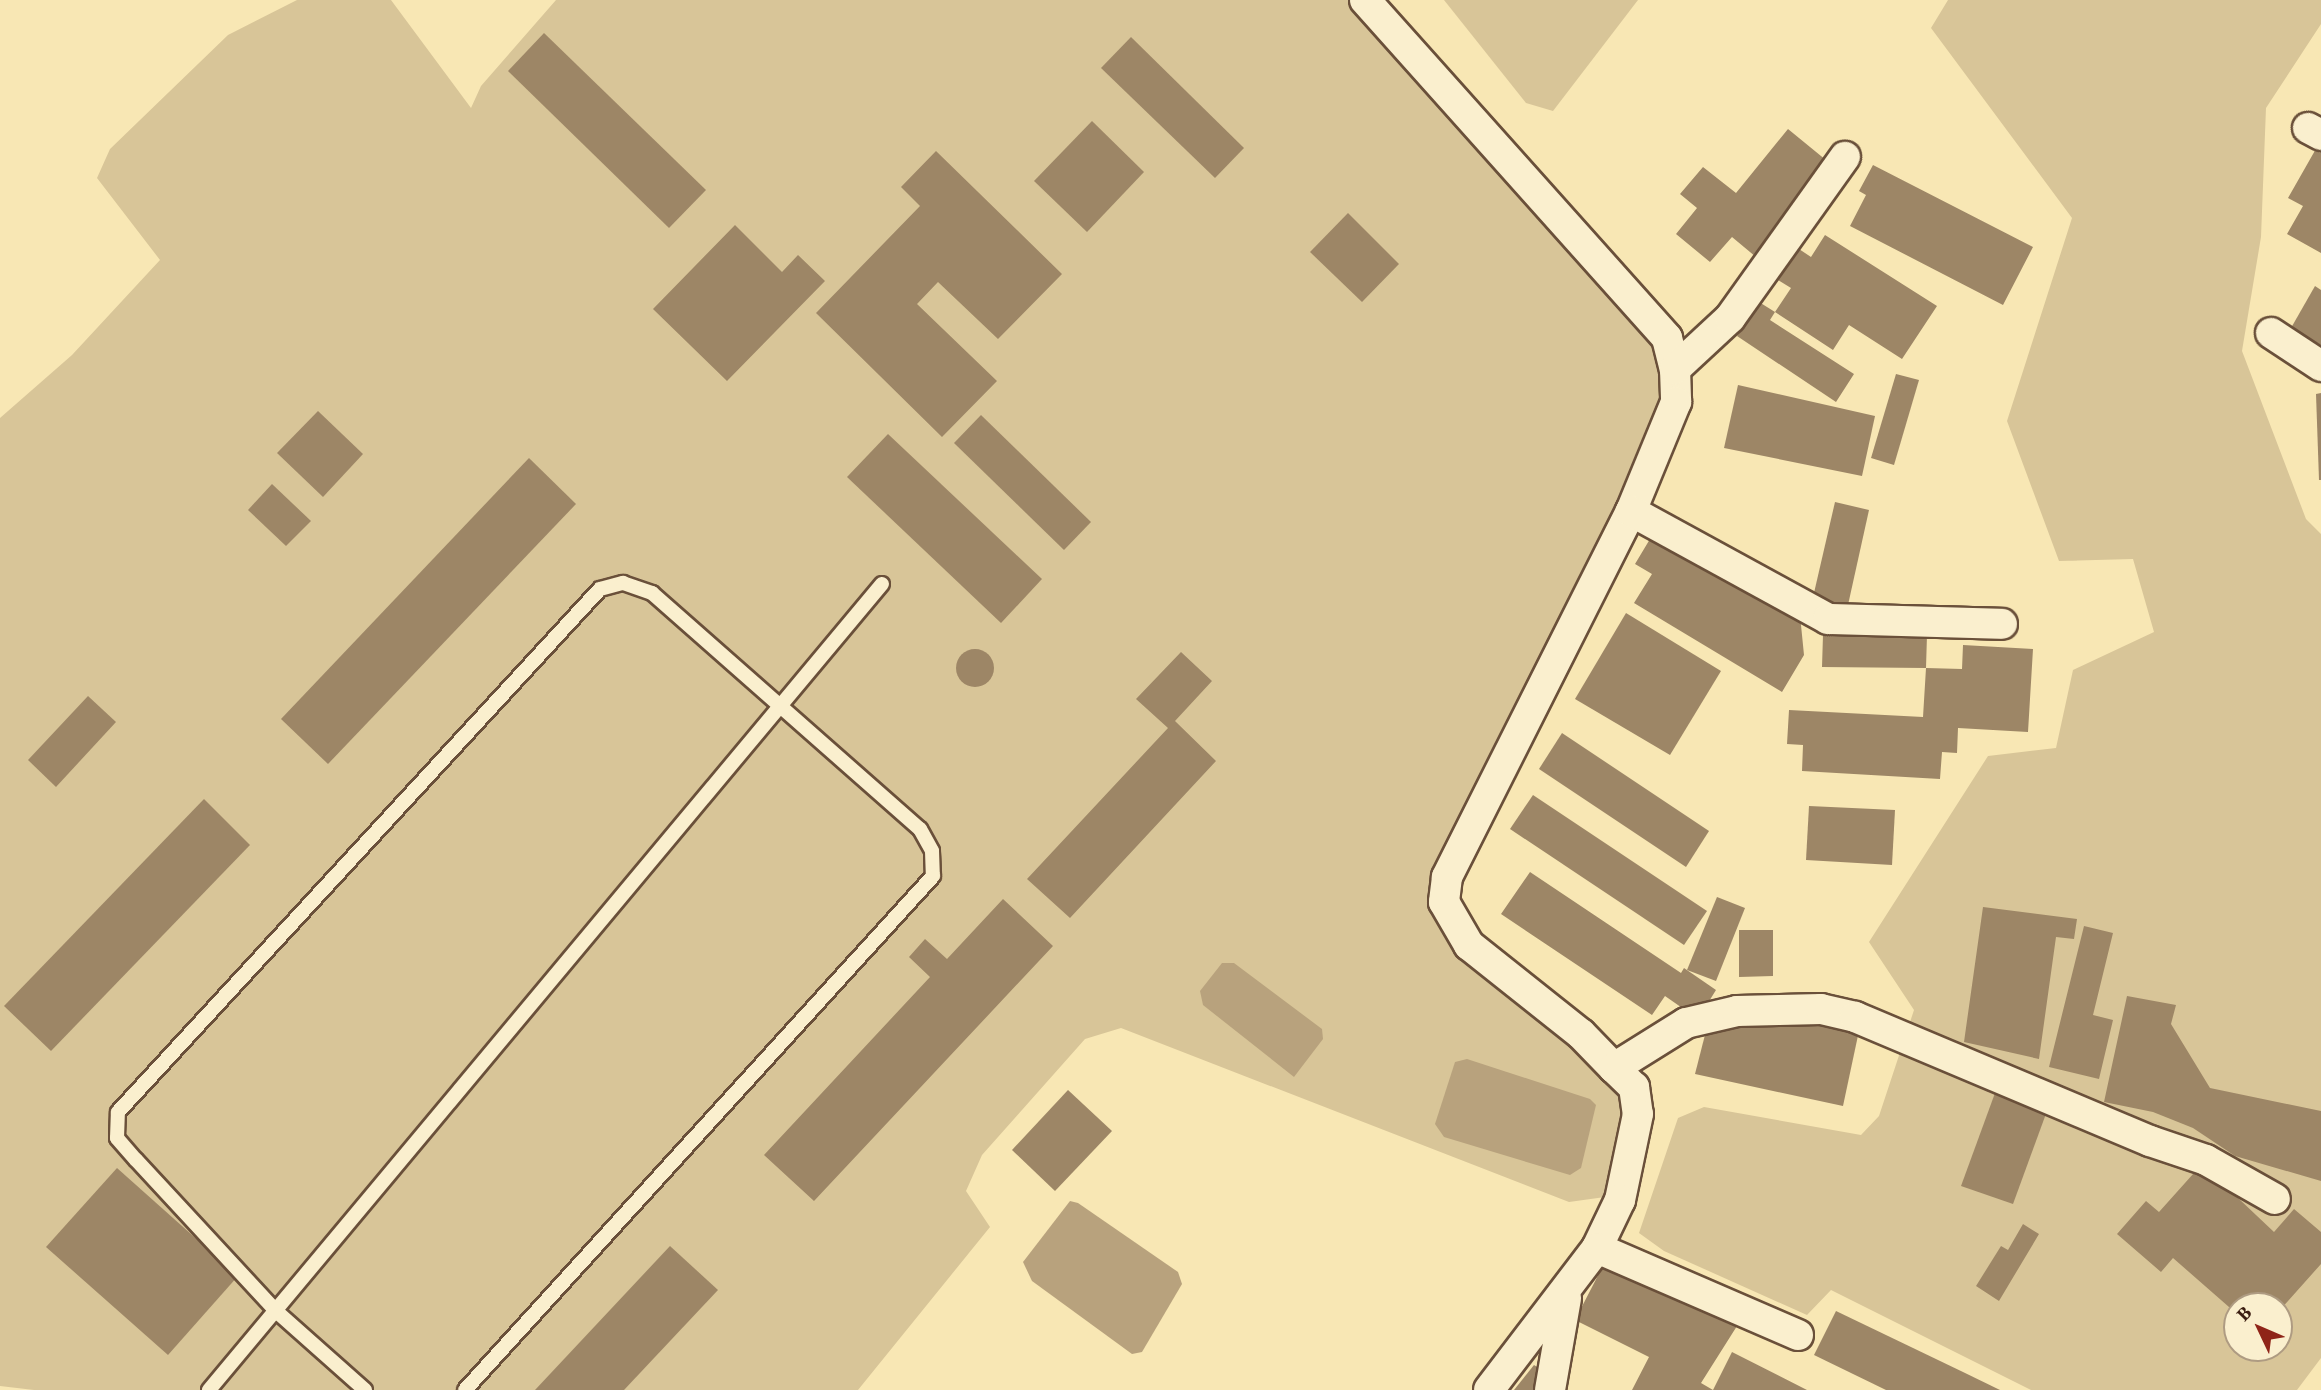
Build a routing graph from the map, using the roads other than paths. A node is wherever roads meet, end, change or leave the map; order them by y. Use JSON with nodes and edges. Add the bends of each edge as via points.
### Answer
{"nodes":[{"id":1,"x":1365,"y":0,"type":"edge"},
{"id":2,"x":1845,"y":157,"type":"dead end"},
{"id":3,"x":2271,"y":333,"type":"dead end"},
{"id":4,"x":2321,"y":366,"type":"edge"},
{"id":5,"x":1675,"y":369,"type":"junction"},
{"id":6,"x":1631,"y":511,"type":"junction"},
{"id":7,"x":882,"y":584,"type":"dead end"},
{"id":8,"x":2002,"y":624,"type":"dead end"},
{"id":9,"x":779,"y":709,"type":"junction"},
{"id":10,"x":1614,"y":1068,"type":"junction"},
{"id":11,"x":2275,"y":1199,"type":"dead end"},
{"id":12,"x":1597,"y":1248,"type":"junction"},
{"id":13,"x":1567,"y":1294,"type":"junction"},
{"id":14,"x":276,"y":1311,"type":"junction"},
{"id":15,"x":1797,"y":1335,"type":"dead end"},
{"id":16,"x":209,"y":1390,"type":"edge"},
{"id":17,"x":365,"y":1390,"type":"edge"},
{"id":18,"x":465,"y":1390,"type":"edge"},
{"id":19,"x":1489,"y":1390,"type":"edge"},
{"id":20,"x":1550,"y":1390,"type":"edge"}],
"edges":[{"from":1,"to":5,"type":"street","via":[[1667,338]]},
{"from":2,"to":5,"type":"street","via":[[1730,318]]},
{"from":3,"to":4,"type":"street"},
{"from":5,"to":6,"type":"street","via":[[1673,411]]},
{"from":6,"to":8,"type":"street","via":[[1828,618]]},
{"from":6,"to":10,"type":"street","via":[[1447,877],[1444,902],[1469,944],[1581,1034]]},
{"from":7,"to":9,"type":"lane"},
{"from":9,"to":14,"type":"lane"},
{"from":9,"to":14,"type":"lane","via":[[652,593],[623,583],[600,589],[118,1112],[117,1138]]},
{"from":9,"to":18,"type":"lane","via":[[920,829],[932,851],[933,876]]},
{"from":10,"to":11,"type":"street","via":[[1686,1023],[1737,1011],[1821,1009],[1855,1017],[2111,1126],[2206,1160]]},
{"from":10,"to":12,"type":"street","via":[[1634,1087],[1638,1114],[1620,1200]]},
{"from":12,"to":13,"type":"street"},
{"from":12,"to":15,"type":"street"},
{"from":13,"to":19,"type":"street"},
{"from":13,"to":20,"type":"street"},
{"from":14,"to":16,"type":"lane"},
{"from":14,"to":17,"type":"lane"}]}
